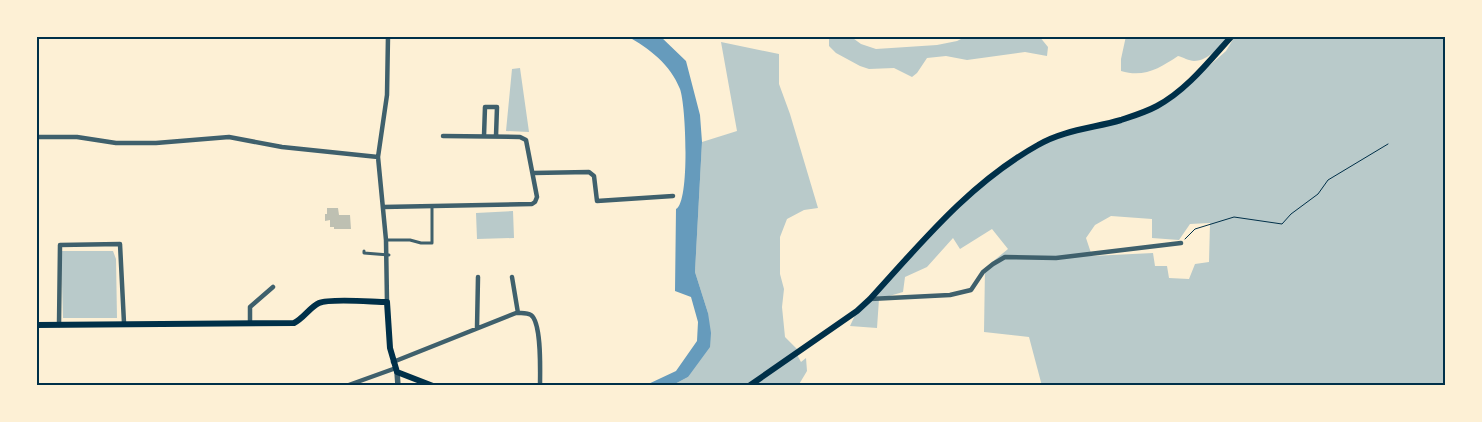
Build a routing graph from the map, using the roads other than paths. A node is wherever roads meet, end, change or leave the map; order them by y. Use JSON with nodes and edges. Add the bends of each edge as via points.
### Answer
{"nodes":[{"id":1,"x":388,"y":36,"type":"edge"},
{"id":2,"x":1232,"y":36,"type":"edge"},
{"id":3,"x":443,"y":136,"type":"dead end"},
{"id":4,"x":484,"y":136,"type":"junction"},
{"id":5,"x":496,"y":136,"type":"junction"},
{"id":6,"x":36,"y":137,"type":"edge"},
{"id":7,"x":378,"y":157,"type":"junction"},
{"id":8,"x":533,"y":173,"type":"junction"},
{"id":9,"x":673,"y":196,"type":"dead end"},
{"id":10,"x":432,"y":206,"type":"junction"},
{"id":11,"x":383,"y":207,"type":"junction"},
{"id":12,"x":386,"y":240,"type":"junction"},
{"id":13,"x":1181,"y":242,"type":"road end"},
{"id":14,"x":364,"y":252,"type":"dead end"},
{"id":15,"x":388,"y":254,"type":"junction"},
{"id":16,"x":478,"y":277,"type":"dead end"},
{"id":17,"x":512,"y":277,"type":"dead end"},
{"id":18,"x":273,"y":287,"type":"dead end"},
{"id":19,"x":870,"y":299,"type":"junction"},
{"id":20,"x":387,"y":302,"type":"junction"},
{"id":21,"x":518,"y":313,"type":"junction"},
{"id":22,"x":250,"y":322,"type":"junction"},
{"id":23,"x":124,"y":323,"type":"junction"},
{"id":24,"x":36,"y":325,"type":"edge"},
{"id":25,"x":59,"y":325,"type":"junction"},
{"id":26,"x":477,"y":328,"type":"junction"},
{"id":27,"x":395,"y":367,"type":"junction"},
{"id":28,"x":346,"y":386,"type":"edge"},
{"id":29,"x":398,"y":386,"type":"edge"},
{"id":30,"x":433,"y":386,"type":"edge"},
{"id":31,"x":540,"y":386,"type":"edge"},
{"id":32,"x":749,"y":386,"type":"edge"}],
"edges":[{"from":1,"to":7,"type":"street","via":[[387,95]]},
{"from":2,"to":19,"type":"main road","via":[[1192,78],[1157,106],[1121,120],[1068,132],[1039,144],[1004,166],[947,214]]},
{"from":3,"to":4,"type":"street"},
{"from":4,"to":5,"type":"street"},
{"from":4,"to":5,"type":"street","via":[[484,107],[497,107]]},
{"from":5,"to":8,"type":"street","via":[[526,140]]},
{"from":6,"to":7,"type":"street","via":[[156,143],[229,137],[282,147]]},
{"from":7,"to":11,"type":"street"},
{"from":8,"to":9,"type":"street","via":[[589,172],[594,176],[597,201]]},
{"from":8,"to":10,"type":"street","via":[[536,197],[532,204]]},
{"from":10,"to":11,"type":"street"},
{"from":10,"to":12,"type":"street","via":[[432,243]]},
{"from":11,"to":12,"type":"street"},
{"from":12,"to":15,"type":"street"},
{"from":13,"to":19,"type":"street","via":[[1056,258],[1004,257],[983,272],[971,290],[950,295]]},
{"from":14,"to":15,"type":"street"},
{"from":15,"to":20,"type":"street"},
{"from":16,"to":26,"type":"street"},
{"from":17,"to":21,"type":"street"},
{"from":18,"to":22,"type":"street","via":[[250,307]]},
{"from":19,"to":32,"type":"main road"},
{"from":20,"to":22,"type":"main road","via":[[320,303],[294,323]]},
{"from":20,"to":27,"type":"main road","via":[[390,348]]},
{"from":21,"to":26,"type":"street"},
{"from":21,"to":31,"type":"street","via":[[532,315],[536,322]]},
{"from":22,"to":23,"type":"main road"},
{"from":23,"to":25,"type":"main road"},
{"from":23,"to":25,"type":"street","via":[[120,244],[60,245]]},
{"from":24,"to":25,"type":"main road"},
{"from":26,"to":27,"type":"street"},
{"from":27,"to":28,"type":"street"},
{"from":27,"to":29,"type":"street"},
{"from":27,"to":30,"type":"main road"}]}
